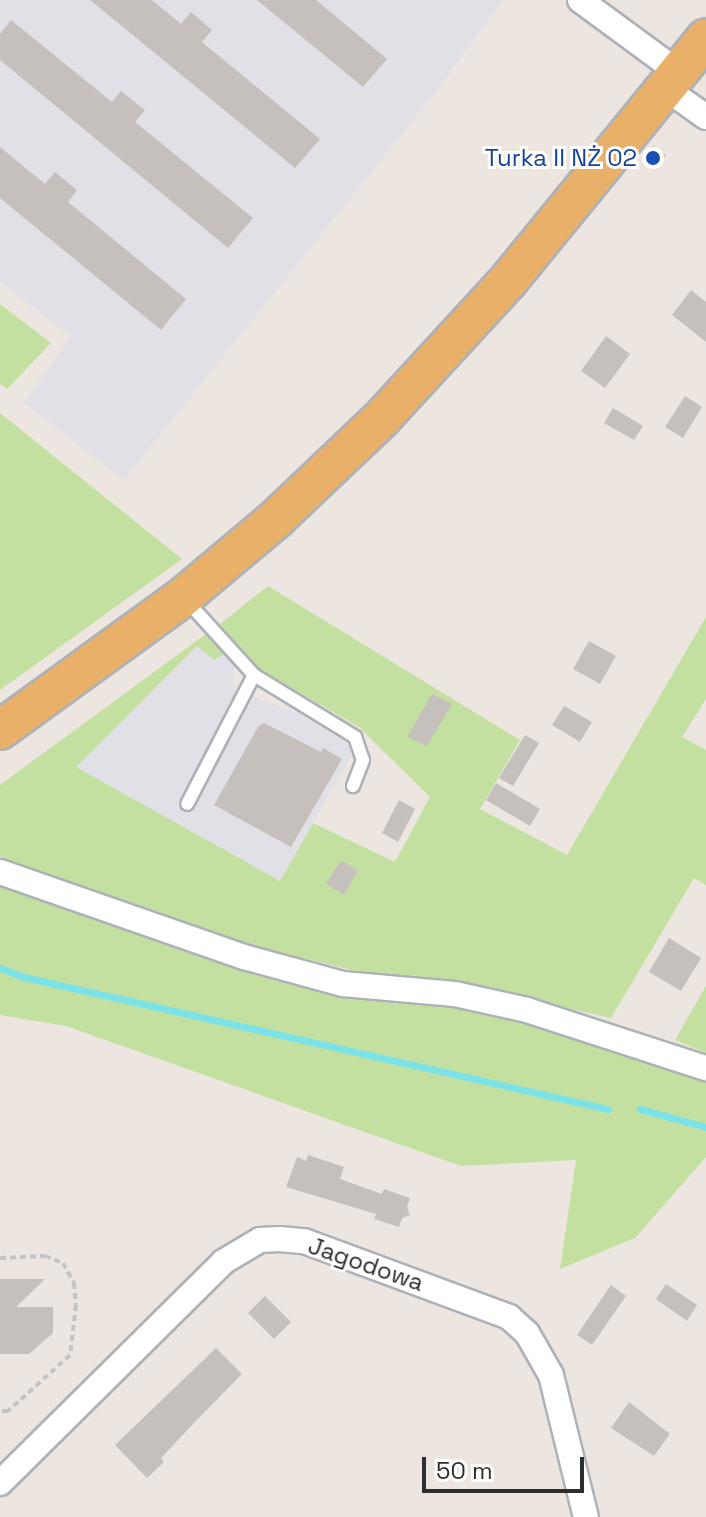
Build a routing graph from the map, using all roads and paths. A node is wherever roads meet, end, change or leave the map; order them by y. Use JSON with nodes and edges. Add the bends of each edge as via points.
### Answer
{"nodes":[{"id":1,"x":580,"y":0,"type":"edge"},
{"id":2,"x":706,"y":38,"type":"edge"},
{"id":3,"x":672,"y":80,"type":"junction"},
{"id":4,"x":706,"y":117,"type":"edge"},
{"id":5,"x":651,"y":146,"type":"dead end"},
{"id":6,"x":666,"y":158,"type":"dead end"},
{"id":7,"x":183,"y":597,"type":"junction"},
{"id":8,"x":254,"y":675,"type":"junction"},
{"id":9,"x":0,"y":730,"type":"edge"},
{"id":10,"x":353,"y":786,"type":"dead end"},
{"id":11,"x":187,"y":804,"type":"dead end"},
{"id":12,"x":0,"y":872,"type":"edge"},
{"id":13,"x":706,"y":1068,"type":"edge"},
{"id":14,"x":0,"y":1258,"type":"edge"},
{"id":15,"x":0,"y":1411,"type":"edge"},
{"id":16,"x":0,"y":1483,"type":"edge"},
{"id":17,"x":586,"y":1517,"type":"edge"}],
"edges":[{"from":1,"to":3,"type":"street"},
{"from":2,"to":3,"type":"main road"},
{"from":3,"to":4,"type":"street"},
{"from":3,"to":7,"type":"main road","via":[[508,281],[419,380],[277,518]]},
{"from":5,"to":6,"type":"path"},
{"from":7,"to":8,"type":"lane"},
{"from":7,"to":9,"type":"main road"},
{"from":8,"to":10,"type":"lane","via":[[355,737],[363,760]]},
{"from":8,"to":11,"type":"lane"},
{"from":12,"to":13,"type":"street","via":[[244,957],[343,984],[455,994],[527,1010]]},
{"from":14,"to":15,"type":"path","via":[[45,1256],[63,1263],[74,1283],[76,1305],[70,1355],[8,1411]]},
{"from":16,"to":17,"type":"street","name":"Jagodowa","via":[[223,1262],[260,1240],[279,1239],[304,1241],[509,1317],[527,1333],[551,1375]]}]}
